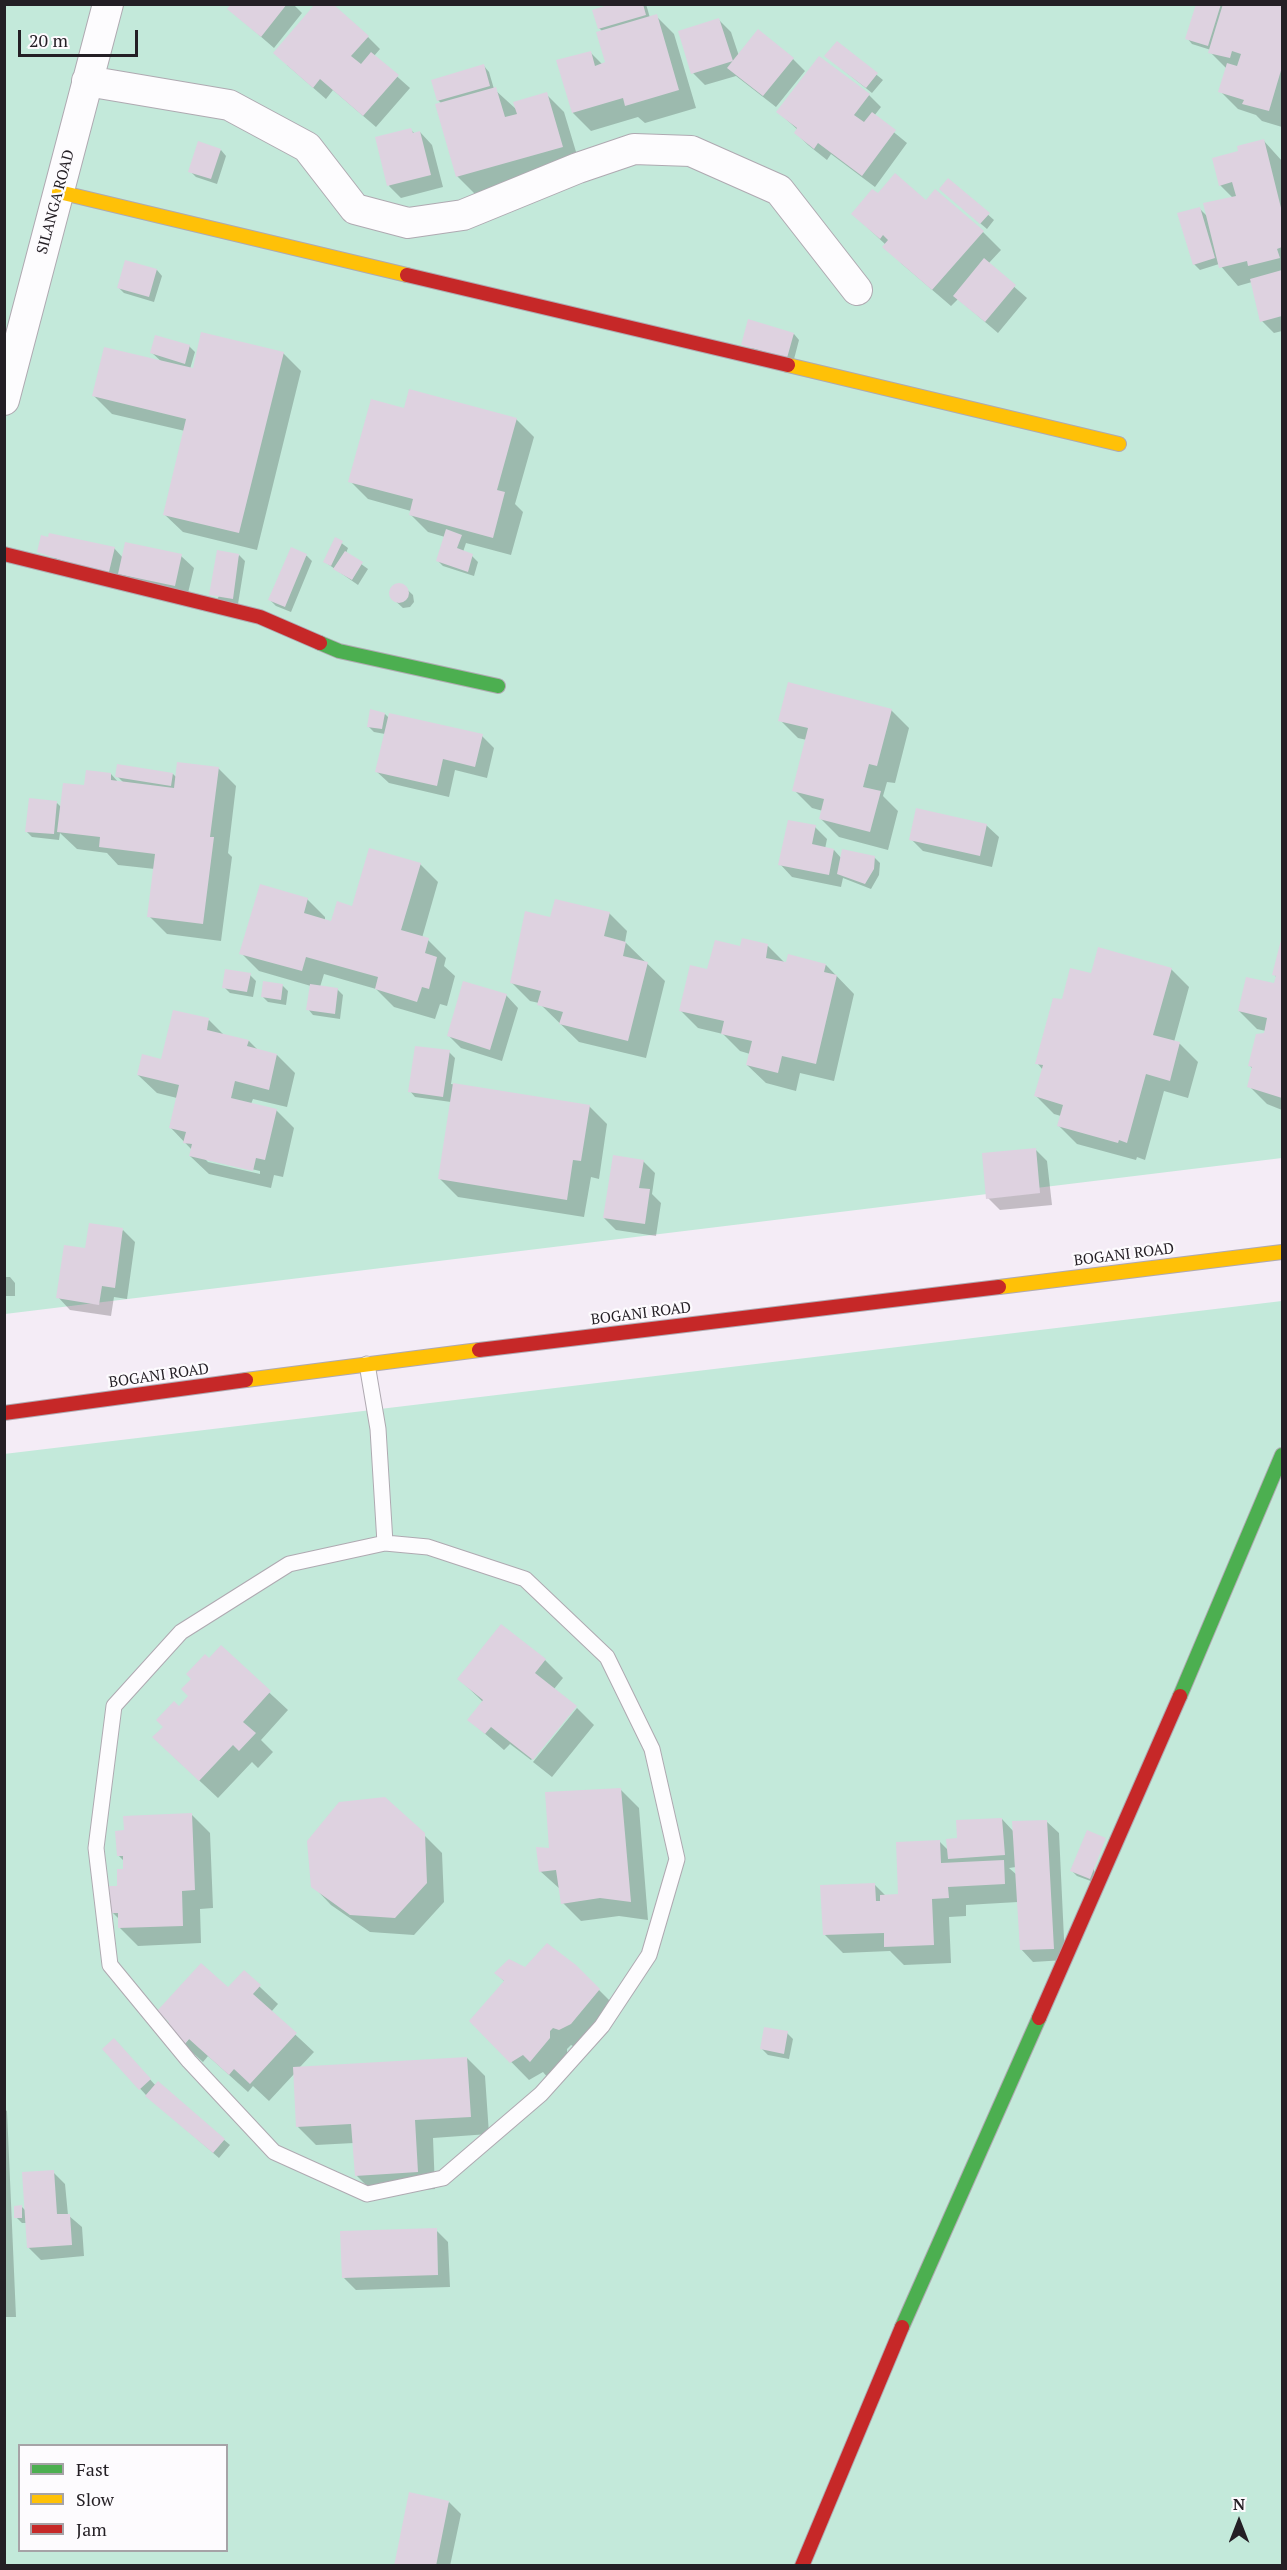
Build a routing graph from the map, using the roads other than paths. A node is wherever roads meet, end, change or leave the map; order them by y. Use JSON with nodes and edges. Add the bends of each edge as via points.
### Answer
{"nodes":[{"id":1,"x":108,"y":4,"type":"edge"},
{"id":2,"x":87,"y":81,"type":"junction"},
{"id":3,"x":59,"y":192,"type":"junction"},
{"id":4,"x":857,"y":290,"type":"dead end"},
{"id":5,"x":4,"y":400,"type":"edge"},
{"id":6,"x":1119,"y":444,"type":"dead end"},
{"id":7,"x":4,"y":554,"type":"edge"},
{"id":8,"x":498,"y":686,"type":"dead end"},
{"id":9,"x":1282,"y":1252,"type":"edge"},
{"id":10,"x":367,"y":1364,"type":"junction"},
{"id":11,"x":4,"y":1413,"type":"edge"},
{"id":12,"x":1282,"y":1455,"type":"edge"},
{"id":13,"x":385,"y":1543,"type":"junction"},
{"id":14,"x":802,"y":2565,"type":"edge"}],
"edges":[{"from":1,"to":2,"type":"street","name":"SILANGA ROAD"},
{"from":2,"to":3,"type":"street","name":"SILANGA ROAD"},
{"from":2,"to":4,"type":"street","via":[[229,105],[307,147],[355,209],[408,223],[463,215],[634,149],[691,151],[779,190]]},
{"from":3,"to":5,"type":"street","name":"SILANGA ROAD"},
{"from":3,"to":6,"type":"street"},
{"from":7,"to":8,"type":"street","via":[[260,617],[339,651]]},
{"from":9,"to":10,"type":"street","name":"BOGANI ROAD"},
{"from":10,"to":11,"type":"street","name":"BOGANI ROAD"},
{"from":10,"to":13,"type":"lane","via":[[378,1429]]},
{"from":12,"to":14,"type":"street"},
{"from":13,"to":13,"type":"lane","via":[[289,1564],[182,1632],[114,1706],[96,1848],[110,1965],[189,2061],[274,2152],[367,2194],[443,2178],[541,2094],[602,2026],[649,1955],[676,1859],[652,1749],[607,1657],[525,1579],[428,1547]]}]}
